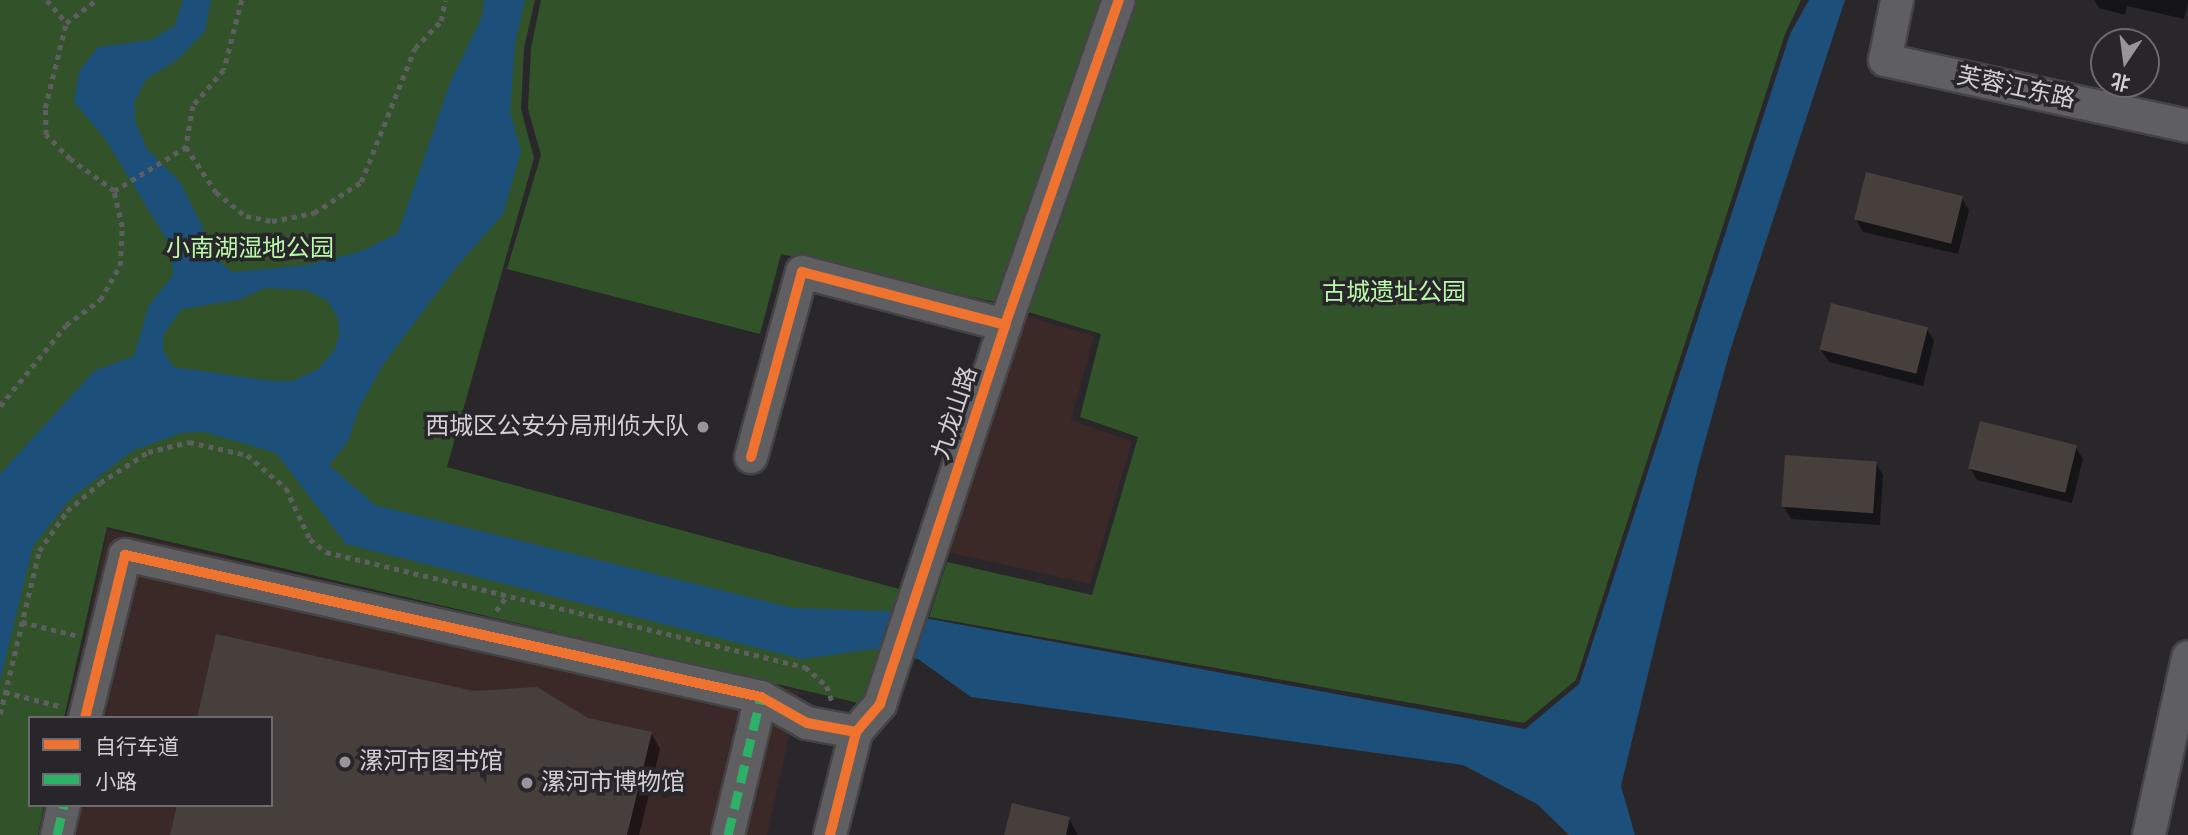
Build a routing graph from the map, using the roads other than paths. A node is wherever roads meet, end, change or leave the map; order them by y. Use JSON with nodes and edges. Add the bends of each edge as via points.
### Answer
{"nodes":[{"id":1,"x":1119,"y":0,"type":"edge"},
{"id":2,"x":1897,"y":0,"type":"edge"},
{"id":3,"x":2188,"y":126,"type":"edge"},
{"id":4,"x":1005,"y":325,"type":"junction"},
{"id":5,"x":751,"y":457,"type":"dead end"},
{"id":6,"x":2188,"y":657,"type":"edge"},
{"id":7,"x":761,"y":697,"type":"junction"},
{"id":8,"x":76,"y":706,"type":"edge"},
{"id":9,"x":844,"y":731,"type":"junction"},
{"id":10,"x":64,"y":807,"type":"edge"},
{"id":11,"x":57,"y":835,"type":"edge"},
{"id":12,"x":728,"y":835,"type":"edge"},
{"id":13,"x":830,"y":835,"type":"edge"},
{"id":14,"x":2149,"y":835,"type":"edge"}],
"edges":[{"from":1,"to":4,"type":"street","name":"九龙山路"},
{"from":2,"to":3,"type":"street","name":"芙蓉江东路","via":[[1885,60]]},
{"from":4,"to":5,"type":"street","via":[[802,272]]},
{"from":4,"to":9,"type":"street","name":"九龙山路","via":[[880,704]]},
{"from":6,"to":14,"type":"street"},
{"from":7,"to":8,"type":"street","via":[[125,555],[87,642]]},
{"from":7,"to":9,"type":"street","via":[[807,723]]},
{"from":7,"to":12,"type":"street"},
{"from":9,"to":13,"type":"street","name":"九龙山路"},
{"from":10,"to":11,"type":"street"}]}
